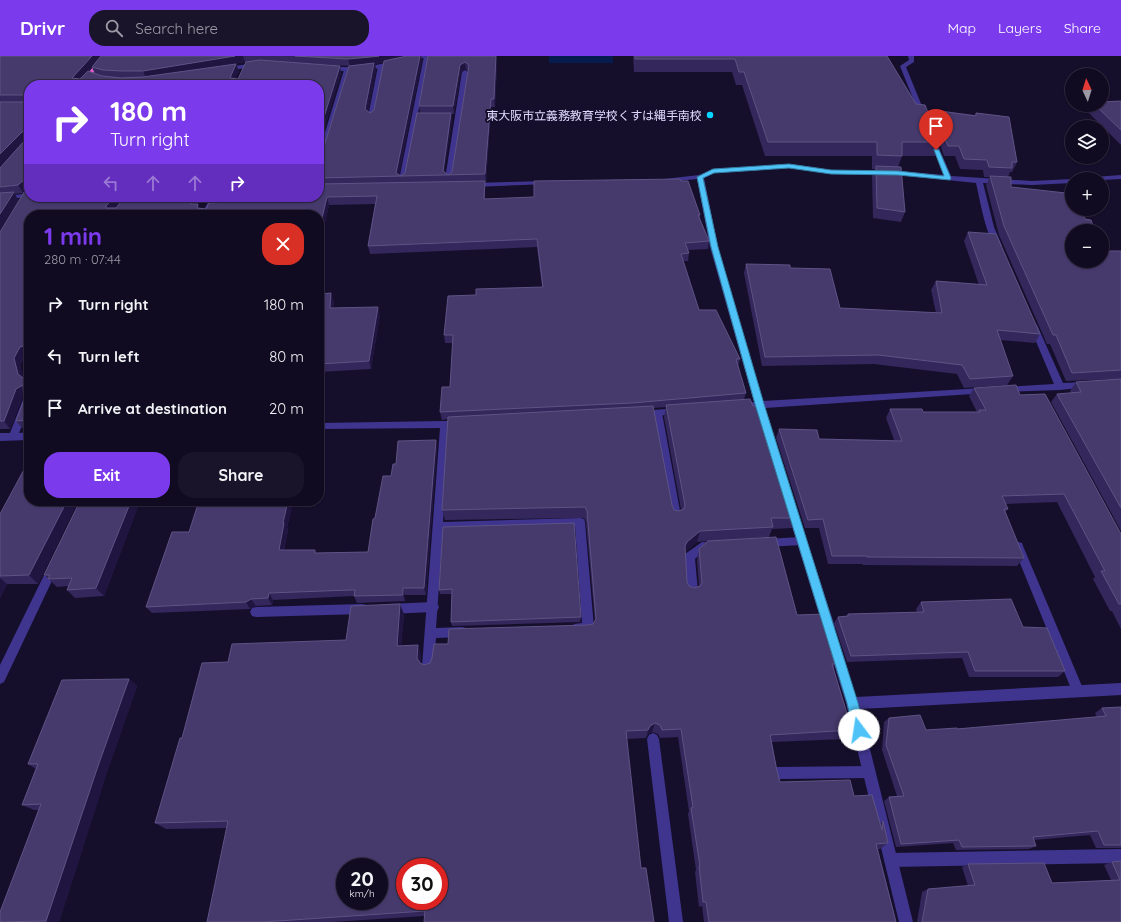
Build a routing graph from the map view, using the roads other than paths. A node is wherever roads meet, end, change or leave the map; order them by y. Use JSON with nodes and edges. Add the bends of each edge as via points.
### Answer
{"nodes":[{"id":1,"x":106,"y":56,"type":"edge"},
{"id":2,"x":427,"y":56,"type":"edge"},
{"id":3,"x":911,"y":56,"type":"edge"},
{"id":4,"x":417,"y":57,"type":"edge"},
{"id":5,"x":267,"y":65,"type":"edge"},
{"id":6,"x":246,"y":66,"type":"junction"},
{"id":7,"x":381,"y":66,"type":"junction"},
{"id":8,"x":318,"y":68,"type":"edge"},
{"id":9,"x":217,"y":70,"type":"edge"},
{"id":10,"x":347,"y":70,"type":"junction"},
{"id":11,"x":243,"y":72,"type":"edge"},
{"id":12,"x":465,"y":72,"type":"edge"},
{"id":13,"x":87,"y":80,"type":"edge"},
{"id":14,"x":371,"y":117,"type":"edge"},
{"id":15,"x":414,"y":117,"type":"junction"},
{"id":16,"x":422,"y":117,"type":"edge"},
{"id":17,"x":452,"y":117,"type":"edge"},
{"id":18,"x":459,"y":117,"type":"junction"},
{"id":19,"x":925,"y":122,"type":"edge"},
{"id":20,"x":928,"y":129,"type":"edge"},
{"id":21,"x":324,"y":146,"type":"edge"},
{"id":22,"x":700,"y":177,"type":"junction"},
{"id":23,"x":1121,"y":177,"type":"edge"},
{"id":24,"x":948,"y":178,"type":"junction"},
{"id":25,"x":1109,"y":178,"type":"edge"},
{"id":26,"x":448,"y":179,"type":"edge"},
{"id":27,"x":402,"y":180,"type":"edge"},
{"id":28,"x":660,"y":180,"type":"edge"},
{"id":29,"x":979,"y":181,"type":"junction"},
{"id":30,"x":1065,"y":181,"type":"edge"},
{"id":31,"x":558,"y":183,"type":"edge"},
{"id":32,"x":464,"y":186,"type":"edge"},
{"id":33,"x":24,"y":196,"type":"edge"},
{"id":34,"x":0,"y":198,"type":"edge"},
{"id":35,"x":1003,"y":256,"type":"edge"},
{"id":36,"x":1028,"y":314,"type":"edge"},
{"id":37,"x":1098,"y":385,"type":"edge"},
{"id":38,"x":1060,"y":387,"type":"junction"},
{"id":39,"x":760,"y":404,"type":"junction"},
{"id":40,"x":728,"y":407,"type":"edge"},
{"id":41,"x":24,"y":409,"type":"edge"},
{"id":42,"x":688,"y":410,"type":"edge"},
{"id":43,"x":657,"y":413,"type":"junction"},
{"id":44,"x":631,"y":415,"type":"edge"},
{"id":45,"x":764,"y":419,"type":"edge"},
{"id":46,"x":468,"y":423,"type":"edge"},
{"id":47,"x":445,"y":424,"type":"junction"},
{"id":48,"x":324,"y":426,"type":"edge"},
{"id":49,"x":13,"y":436,"type":"junction"},
{"id":50,"x":24,"y":436,"type":"edge"},
{"id":51,"x":0,"y":437,"type":"edge"},
{"id":52,"x":788,"y":495,"type":"edge"},
{"id":53,"x":676,"y":516,"type":"edge"},
{"id":54,"x":438,"y":526,"type":"junction"},
{"id":55,"x":802,"y":541,"type":"junction"},
{"id":56,"x":1017,"y":542,"type":"edge"},
{"id":57,"x":756,"y":543,"type":"edge"},
{"id":58,"x":725,"y":545,"type":"edge"},
{"id":59,"x":58,"y":558,"type":"edge"},
{"id":60,"x":692,"y":592,"type":"edge"},
{"id":61,"x":433,"y":607,"type":"junction"},
{"id":62,"x":256,"y":612,"type":"dead end"},
{"id":63,"x":564,"y":629,"type":"edge"},
{"id":64,"x":470,"y":632,"type":"edge"},
{"id":65,"x":431,"y":633,"type":"junction"},
{"id":66,"x":428,"y":667,"type":"edge"},
{"id":67,"x":0,"y":678,"type":"edge"},
{"id":68,"x":1121,"y":689,"type":"edge"},
{"id":69,"x":1078,"y":691,"type":"junction"},
{"id":70,"x":852,"y":703,"type":"junction"},
{"id":71,"x":653,"y":739,"type":"edge"},
{"id":72,"x":869,"y":772,"type":"junction"},
{"id":73,"x":778,"y":773,"type":"edge"},
{"id":74,"x":1121,"y":856,"type":"edge"},
{"id":75,"x":891,"y":860,"type":"junction"},
{"id":76,"x":676,"y":922,"type":"edge"},
{"id":77,"x":906,"y":922,"type":"edge"}],
"edges":[{"from":1,"to":13,"type":"highway"},
{"from":2,"to":4,"type":"street"},
{"from":2,"to":15,"type":"street"},
{"from":3,"to":19,"type":"street","via":[[912,61],[903,66]]},
{"from":4,"to":7,"type":"street"},
{"from":5,"to":6,"type":"street"},
{"from":6,"to":9,"type":"street"},
{"from":6,"to":11,"type":"street"},
{"from":7,"to":10,"type":"street"},
{"from":7,"to":14,"type":"street"},
{"from":8,"to":10,"type":"street"},
{"from":10,"to":21,"type":"street"},
{"from":12,"to":18,"type":"street"},
{"from":15,"to":16,"type":"street"},
{"from":15,"to":27,"type":"street"},
{"from":17,"to":18,"type":"street"},
{"from":18,"to":26,"type":"street"},
{"from":20,"to":24,"type":"street"},
{"from":22,"to":24,"type":"street","via":[[713,171],[789,166],[831,172],[898,173]]},
{"from":22,"to":28,"type":"street"},
{"from":22,"to":39,"type":"street","via":[[714,247]]},
{"from":23,"to":25,"type":"street"},
{"from":24,"to":29,"type":"street"},
{"from":29,"to":30,"type":"street","via":[[1032,183]]},
{"from":29,"to":35,"type":"street","via":[[990,228]]},
{"from":31,"to":32,"type":"street"},
{"from":33,"to":34,"type":"street"},
{"from":36,"to":38,"type":"street"},
{"from":37,"to":38,"type":"street"},
{"from":38,"to":39,"type":"street","via":[[1038,392]]},
{"from":39,"to":40,"type":"street"},
{"from":39,"to":45,"type":"street"},
{"from":41,"to":49,"type":"street"},
{"from":42,"to":43,"type":"street"},
{"from":43,"to":44,"type":"street"},
{"from":43,"to":53,"type":"street"},
{"from":46,"to":47,"type":"street"},
{"from":47,"to":48,"type":"street"},
{"from":47,"to":54,"type":"street"},
{"from":49,"to":50,"type":"street"},
{"from":49,"to":51,"type":"street"},
{"from":52,"to":55,"type":"street"},
{"from":54,"to":61,"type":"street"},
{"from":54,"to":63,"type":"street","via":[[580,522],[588,628]]},
{"from":55,"to":57,"type":"street"},
{"from":55,"to":70,"type":"street"},
{"from":56,"to":69,"type":"street"},
{"from":58,"to":60,"type":"street","via":[[702,546],[689,557]]},
{"from":59,"to":67,"type":"street"},
{"from":61,"to":62,"type":"street"},
{"from":61,"to":65,"type":"street"},
{"from":64,"to":65,"type":"street"},
{"from":65,"to":66,"type":"street"},
{"from":68,"to":69,"type":"street"},
{"from":69,"to":70,"type":"street"},
{"from":70,"to":72,"type":"street"},
{"from":71,"to":76,"type":"street"},
{"from":72,"to":73,"type":"street"},
{"from":72,"to":75,"type":"street"},
{"from":74,"to":75,"type":"street"},
{"from":75,"to":77,"type":"street"}]}
